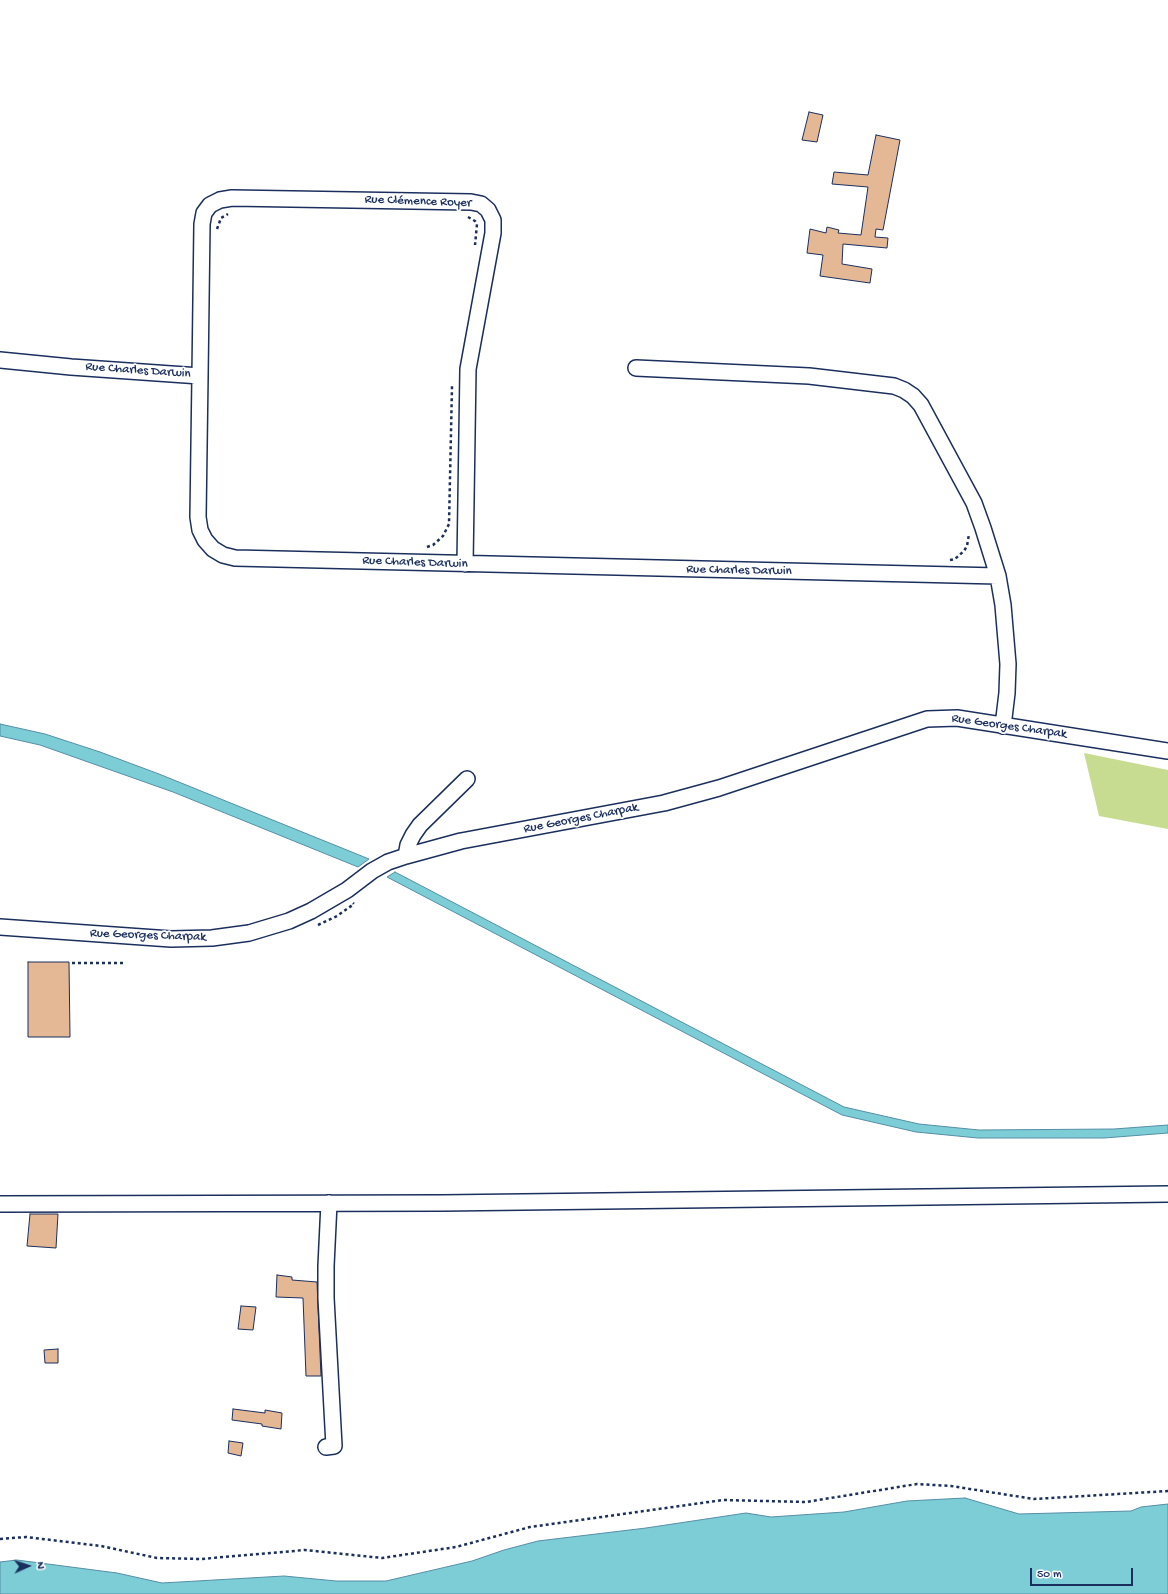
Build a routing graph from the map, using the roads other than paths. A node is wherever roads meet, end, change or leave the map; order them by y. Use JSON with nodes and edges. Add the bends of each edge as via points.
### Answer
{"nodes":[{"id":1,"x":0,"y":360,"type":"edge"},
{"id":2,"x":636,"y":368,"type":"dead end"},
{"id":3,"x":200,"y":376,"type":"junction"},
{"id":4,"x":465,"y":564,"type":"junction"},
{"id":5,"x":998,"y":576,"type":"junction"},
{"id":6,"x":1003,"y":726,"type":"junction"},
{"id":7,"x":1168,"y":751,"type":"edge"},
{"id":8,"x":467,"y":779,"type":"dead end"},
{"id":9,"x":406,"y":856,"type":"junction"},
{"id":10,"x":0,"y":927,"type":"edge"},
{"id":11,"x":1168,"y":1194,"type":"edge"},
{"id":12,"x":329,"y":1202,"type":"junction"},
{"id":13,"x":0,"y":1204,"type":"edge"},
{"id":14,"x":326,"y":1447,"type":"dead end"}],
"edges":[{"from":1,"to":3,"type":"street","name":"Rue Charles Darwin"},
{"from":2,"to":5,"type":"street","via":[[790,374],[894,386],[904,390],[914,396],[921,405],[974,503]]},
{"from":3,"to":4,"type":"street","name":"Rue Charles Darwin","via":[[198,517],[204,540],[213,549],[235,558]]},
{"from":3,"to":4,"type":"street","name":"Rue Clémence Royer","via":[[202,224],[204,213],[210,205],[232,198],[481,204],[493,220],[493,233],[468,369]]},
{"from":4,"to":5,"type":"street","name":"Rue Charles Darwin"},
{"from":5,"to":6,"type":"street","via":[[1008,664]]},
{"from":6,"to":7,"type":"street","name":"Rue Georges Charpak"},
{"from":6,"to":9,"type":"street","name":"Rue Georges Charpak","via":[[957,718],[926,719],[719,788],[664,803],[462,841]]},
{"from":8,"to":9,"type":"street","via":[[412,835]]},
{"from":9,"to":10,"type":"street","name":"Rue Georges Charpak","via":[[372,871],[347,890],[310,911],[289,921],[249,933],[212,938],[171,939]]},
{"from":11,"to":12,"type":"street"},
{"from":12,"to":13,"type":"street"},
{"from":12,"to":14,"type":"street","via":[[326,1298],[334,1446]]}]}
